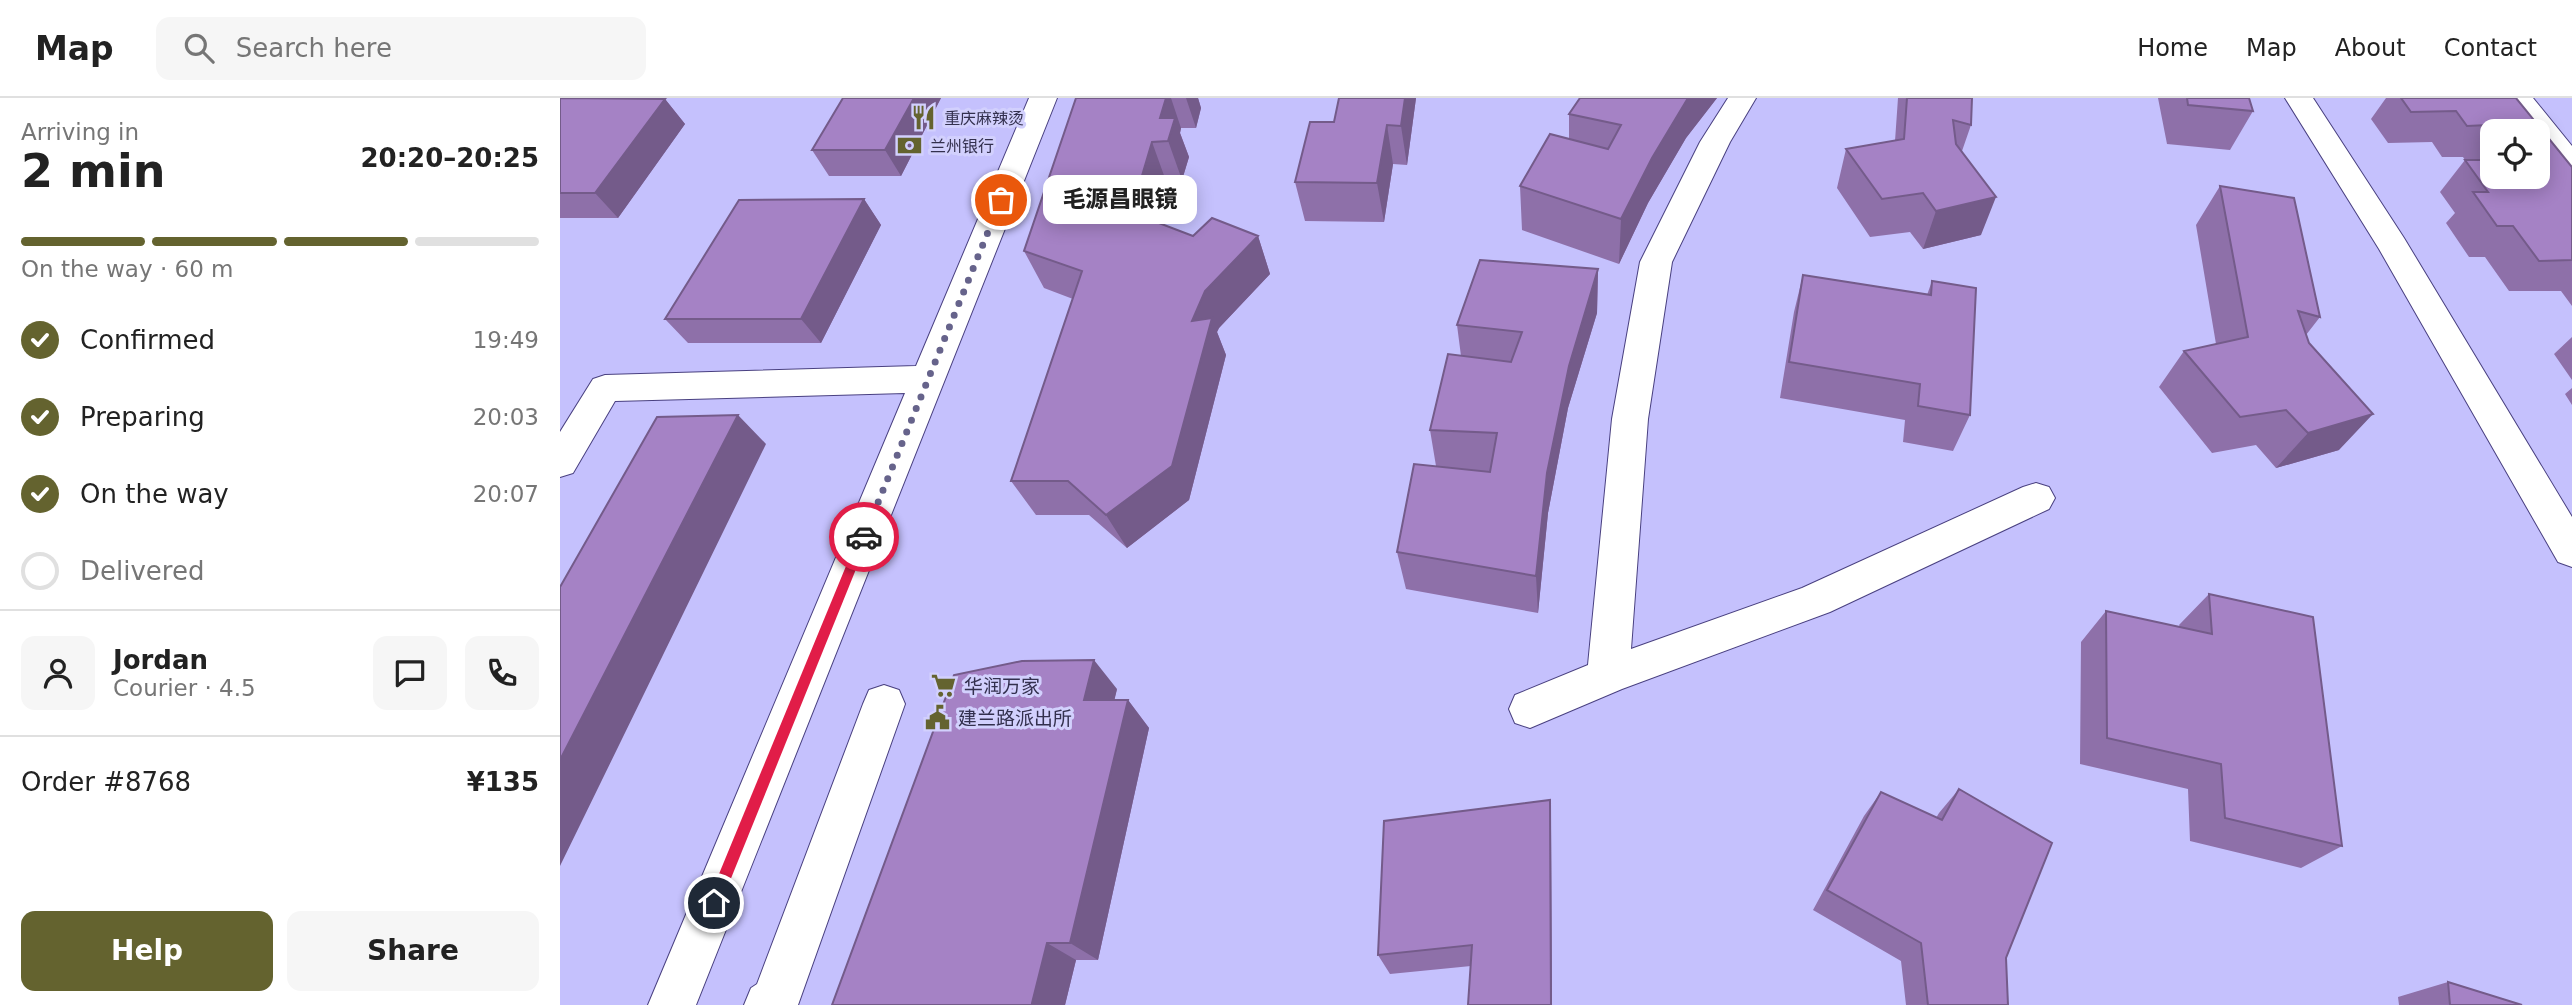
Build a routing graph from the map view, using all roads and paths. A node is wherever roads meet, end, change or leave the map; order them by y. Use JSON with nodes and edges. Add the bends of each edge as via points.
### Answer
{"nodes":[{"id":1,"x":1043,"y":98,"type":"edge"},
{"id":2,"x":1742,"y":98,"type":"edge"},
{"id":3,"x":2299,"y":98,"type":"edge"},
{"id":4,"x":2518,"y":98,"type":"edge"},
{"id":5,"x":2572,"y":165,"type":"edge"},
{"id":6,"x":928,"y":379,"type":"junction"},
{"id":7,"x":560,"y":463,"type":"edge"},
{"id":8,"x":2036,"y":498,"type":"dead end"},
{"id":9,"x":2572,"y":551,"type":"edge"},
{"id":10,"x":1608,"y":676,"type":"junction"},
{"id":11,"x":884,"y":704,"type":"dead end"},
{"id":12,"x":1530,"y":709,"type":"dead end"},
{"id":13,"x":672,"y":1005,"type":"edge"},
{"id":14,"x":768,"y":1005,"type":"edge"}],
"edges":[{"from":1,"to":6,"type":"street"},
{"from":2,"to":10,"type":"street","via":[[1656,262],[1630,419]]},
{"from":3,"to":9,"type":"street","via":[[2393,246]]},
{"from":4,"to":5,"type":"street"},
{"from":6,"to":7,"type":"street","via":[[605,388]]},
{"from":6,"to":13,"type":"street"},
{"from":8,"to":10,"type":"street","via":[[1816,600]]},
{"from":10,"to":12,"type":"street"},
{"from":11,"to":14,"type":"street","via":[[775,1001]]}]}
